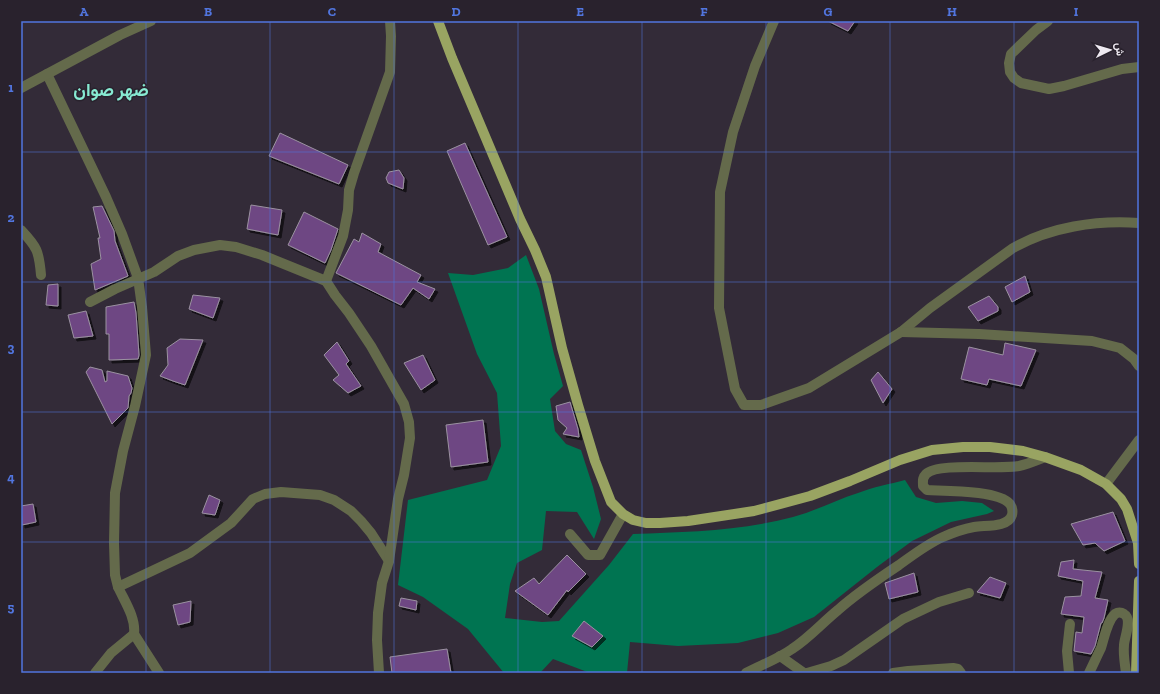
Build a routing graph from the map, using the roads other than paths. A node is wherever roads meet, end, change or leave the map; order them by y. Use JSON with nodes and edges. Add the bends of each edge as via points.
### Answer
{"nodes":[{"id":1,"x":151,"y":21,"type":"edge"},
{"id":2,"x":390,"y":21,"type":"edge"},
{"id":3,"x":438,"y":21,"type":"edge"},
{"id":4,"x":774,"y":21,"type":"edge"},
{"id":5,"x":1048,"y":21,"type":"edge"},
{"id":6,"x":1139,"y":67,"type":"edge"},
{"id":7,"x":47,"y":74,"type":"junction"},
{"id":8,"x":21,"y":88,"type":"edge"},
{"id":9,"x":1139,"y":223,"type":"edge"},
{"id":10,"x":21,"y":230,"type":"edge"},
{"id":11,"x":42,"y":275,"type":"dead end"},
{"id":12,"x":138,"y":278,"type":"junction"},
{"id":13,"x":326,"y":281,"type":"junction"},
{"id":14,"x":90,"y":302,"type":"dead end"},
{"id":15,"x":901,"y":332,"type":"junction"},
{"id":16,"x":1139,"y":366,"type":"edge"},
{"id":17,"x":1139,"y":440,"type":"edge"},
{"id":18,"x":1045,"y":457,"type":"junction"},
{"id":19,"x":1106,"y":484,"type":"junction"},
{"id":20,"x":623,"y":514,"type":"junction"},
{"id":21,"x":1135,"y":520,"type":"edge"},
{"id":22,"x":570,"y":534,"type":"dead end"},
{"id":23,"x":389,"y":561,"type":"junction"},
{"id":24,"x":1139,"y":564,"type":"edge"},
{"id":25,"x":1139,"y":581,"type":"edge"},
{"id":26,"x":118,"y":588,"type":"junction"},
{"id":27,"x":969,"y":593,"type":"dead end"},
{"id":28,"x":1070,"y":624,"type":"dead end"},
{"id":29,"x":134,"y":634,"type":"junction"},
{"id":30,"x":780,"y":656,"type":"junction"},
{"id":31,"x":95,"y":673,"type":"edge"},
{"id":32,"x":159,"y":673,"type":"edge"},
{"id":33,"x":379,"y":673,"type":"edge"},
{"id":34,"x":746,"y":673,"type":"edge"},
{"id":35,"x":805,"y":673,"type":"edge"},
{"id":36,"x":893,"y":673,"type":"edge"},
{"id":37,"x":961,"y":673,"type":"edge"},
{"id":38,"x":1069,"y":673,"type":"edge"},
{"id":39,"x":1089,"y":673,"type":"edge"},
{"id":40,"x":1126,"y":673,"type":"edge"},
{"id":41,"x":1136,"y":673,"type":"edge"}],
"edges":[{"from":1,"to":7,"type":"street"},
{"from":2,"to":13,"type":"street","via":[[390,72],[354,173],[349,190],[343,236]]},
{"from":3,"to":20,"type":"main road","via":[[546,277],[570,376],[595,461],[611,502]]},
{"from":4,"to":15,"type":"street","via":[[755,66],[733,132],[720,192],[720,308],[735,389],[744,404],[761,405],[810,388]]},
{"from":5,"to":6,"type":"street","via":[[1011,54],[1010,72],[1021,83],[1049,89],[1122,69]]},
{"from":7,"to":8,"type":"street"},
{"from":7,"to":12,"type":"street","via":[[106,197]]},
{"from":9,"to":15,"type":"street","via":[[1083,225],[1026,241],[930,308]]},
{"from":10,"to":11,"type":"street","via":[[40,257]]},
{"from":12,"to":13,"type":"street","via":[[154,272],[178,256],[220,245],[262,255]]},
{"from":12,"to":14,"type":"street"},
{"from":12,"to":26,"type":"street","via":[[146,355],[115,493],[115,575]]},
{"from":13,"to":23,"type":"street","via":[[371,346],[404,404],[409,422],[410,438]]},
{"from":15,"to":16,"type":"street","via":[[1092,342],[1120,348]]},
{"from":17,"to":19,"type":"street"},
{"from":18,"to":19,"type":"main road","via":[[1081,470]]},
{"from":18,"to":20,"type":"main road","via":[[990,447],[932,450],[810,496],[754,511],[660,523],[633,520]]},
{"from":18,"to":30,"type":"street","via":[[1019,466],[951,468],[927,474],[923,479],[923,486],[927,490],[979,493],[1003,499],[1013,509],[1010,521],[974,527],[941,538],[868,586],[837,610],[809,637]]},
{"from":19,"to":21,"type":"main road"},
{"from":20,"to":22,"type":"street","via":[[600,555],[588,555]]},
{"from":21,"to":24,"type":"main road"},
{"from":23,"to":26,"type":"street","via":[[361,521],[334,500],[320,495],[281,492],[253,499],[231,523],[190,553]]},
{"from":23,"to":33,"type":"street","via":[[382,583],[378,613]]},
{"from":25,"to":41,"type":"main road"},
{"from":26,"to":29,"type":"street","via":[[132,617]]},
{"from":27,"to":35,"type":"street","via":[[920,610],[904,618],[844,660]]},
{"from":28,"to":38,"type":"street","via":[[1067,651]]},
{"from":29,"to":31,"type":"street","via":[[111,654]]},
{"from":29,"to":32,"type":"street"},
{"from":30,"to":34,"type":"street"},
{"from":30,"to":35,"type":"street"},
{"from":36,"to":37,"type":"street","via":[[954,668]]},
{"from":39,"to":40,"type":"street","via":[[1109,623],[1114,615],[1123,613],[1128,620],[1124,645]]}]}
